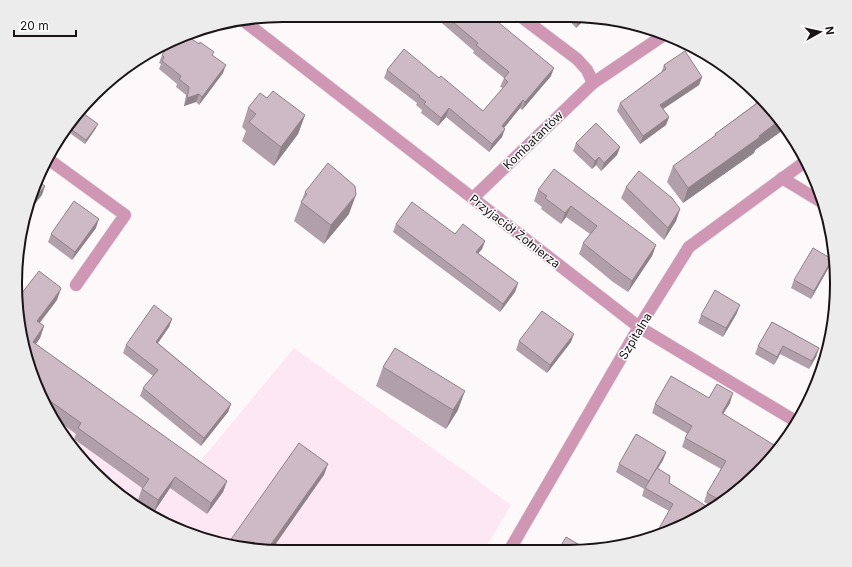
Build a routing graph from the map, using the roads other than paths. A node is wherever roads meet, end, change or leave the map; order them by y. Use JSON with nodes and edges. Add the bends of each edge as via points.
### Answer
{"nodes":[{"id":1,"x":528,"y":22,"type":"edge"},
{"id":2,"x":248,"y":24,"type":"edge"},
{"id":3,"x":659,"y":38,"type":"edge"},
{"id":4,"x":593,"y":83,"type":"junction"},
{"id":5,"x":52,"y":162,"type":"edge"},
{"id":6,"x":801,"y":164,"type":"edge"},
{"id":7,"x":782,"y":178,"type":"junction"},
{"id":8,"x":473,"y":198,"type":"junction"},
{"id":9,"x":816,"y":199,"type":"edge"},
{"id":10,"x":76,"y":285,"type":"dead end"},
{"id":11,"x":639,"y":327,"type":"junction"},
{"id":12,"x":792,"y":419,"type":"edge"},
{"id":13,"x":512,"y":545,"type":"edge"}],
"edges":[{"from":1,"to":4,"type":"street","via":[[577,59],[587,70]]},
{"from":2,"to":8,"type":"street","name":"Przyjaciół Żołnierza"},
{"from":3,"to":4,"type":"street","name":"Kombatantów"},
{"from":4,"to":8,"type":"street","name":"Kombatantów"},
{"from":5,"to":10,"type":"street","via":[[125,215]]},
{"from":6,"to":7,"type":"street","name":"Szpitalna"},
{"from":7,"to":9,"type":"street"},
{"from":7,"to":11,"type":"street","name":"Szpitalna","via":[[688,247]]},
{"from":8,"to":11,"type":"street","name":"Przyjaciół Żołnierza"},
{"from":11,"to":12,"type":"street","name":"Przyjaciół Żołnierza"},
{"from":11,"to":13,"type":"street","name":"Szpitalna"}]}
